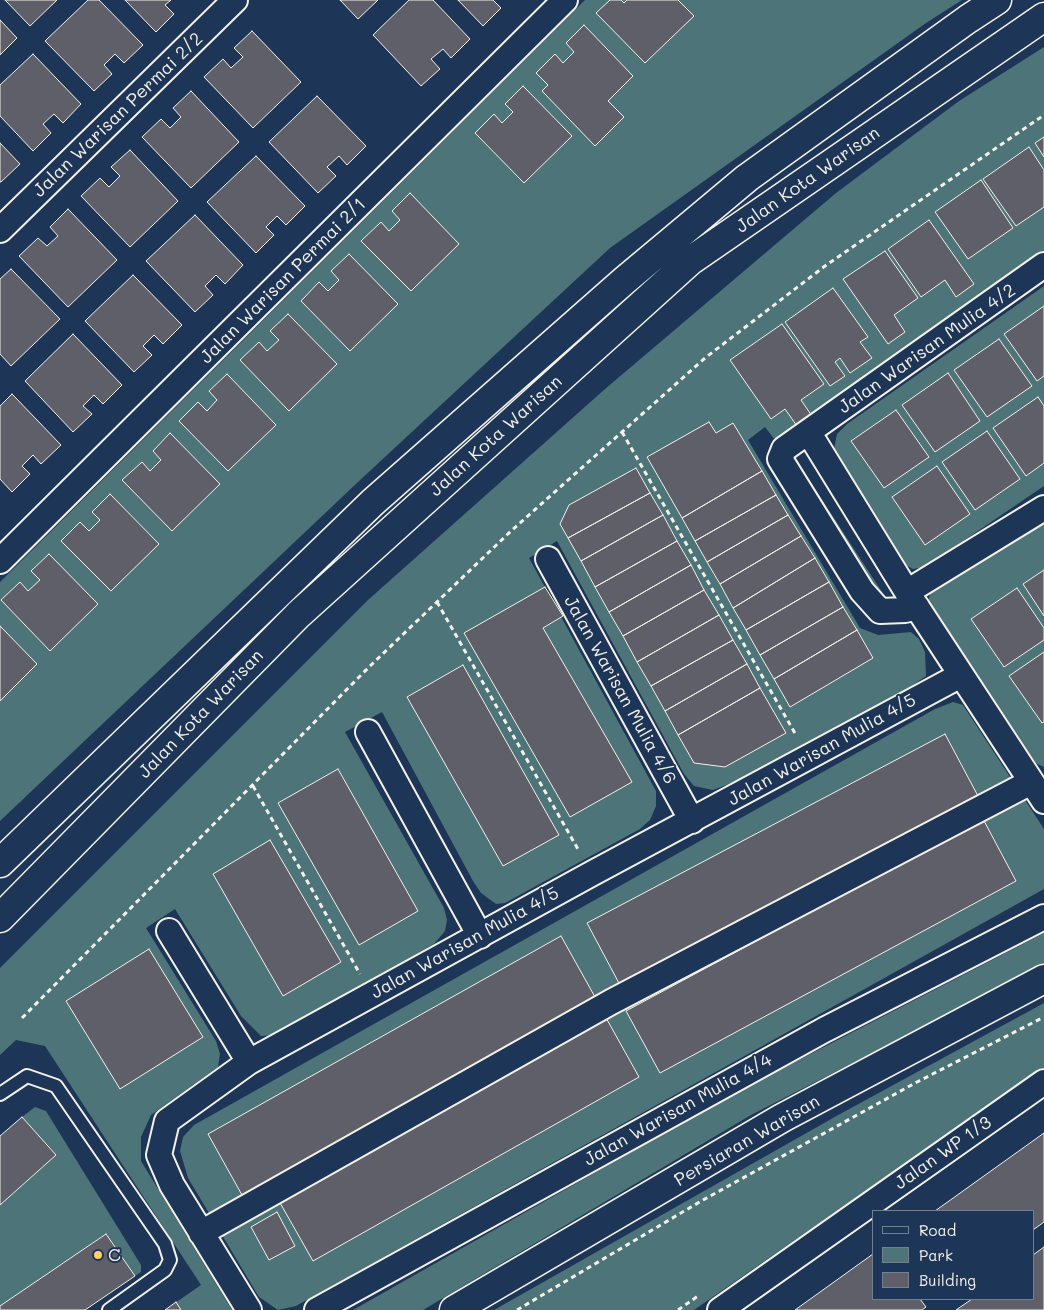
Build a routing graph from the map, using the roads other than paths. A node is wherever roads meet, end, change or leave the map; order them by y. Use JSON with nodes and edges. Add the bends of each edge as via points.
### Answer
{"nodes":[{"id":1,"x":236,"y":0,"type":"edge"},
{"id":2,"x":565,"y":0,"type":"edge"},
{"id":3,"x":997,"y":0,"type":"edge"},
{"id":4,"x":1044,"y":17,"type":"edge"},
{"id":5,"x":0,"y":230,"type":"edge"},
{"id":6,"x":1044,"y":265,"type":"edge"},
{"id":7,"x":809,"y":433,"type":"junction"},
{"id":8,"x":1044,"y":508,"type":"edge"},
{"id":9,"x":548,"y":559,"type":"dead end"},
{"id":10,"x":0,"y":561,"type":"edge"},
{"id":11,"x":912,"y":599,"type":"junction"},
{"id":12,"x":960,"y":675,"type":"junction"},
{"id":13,"x":368,"y":732,"type":"dead end"},
{"id":14,"x":1040,"y":795,"type":"edge"},
{"id":15,"x":692,"y":821,"type":"junction"},
{"id":16,"x":0,"y":863,"type":"edge"},
{"id":17,"x":1044,"y":917,"type":"edge"},
{"id":18,"x":0,"y":918,"type":"edge"},
{"id":19,"x":169,"y":931,"type":"dead end"},
{"id":20,"x":480,"y":936,"type":"junction"},
{"id":21,"x":1044,"y":979,"type":"edge"},
{"id":22,"x":249,"y":1062,"type":"junction"},
{"id":23,"x":1044,"y":1082,"type":"edge"},
{"id":24,"x":0,"y":1094,"type":"edge"},
{"id":25,"x":201,"y":1233,"type":"junction"},
{"id":26,"x":109,"y":1310,"type":"edge"},
{"id":27,"x":249,"y":1310,"type":"edge"},
{"id":28,"x":317,"y":1310,"type":"edge"},
{"id":29,"x":454,"y":1310,"type":"edge"},
{"id":30,"x":720,"y":1310,"type":"edge"}],
"edges":[{"from":1,"to":5,"type":"street","name":"Jalan Warisan Permai 2/2"},
{"from":2,"to":10,"type":"street","name":"Jalan Warisan Permai 2/1"},
{"from":3,"to":16,"type":"street","name":"Jalan Kota Warisan","via":[[747,178],[625,280],[373,502]]},
{"from":4,"to":18,"type":"street","name":"Jalan Kota Warisan","via":[[690,261],[299,614]]},
{"from":6,"to":7,"type":"street","name":"Jalan Warisan Mulia 4/2"},
{"from":7,"to":11,"type":"street"},
{"from":7,"to":11,"type":"street","name":"Jalan Warisan Mulia 4/2","via":[[784,450],[780,459],[816,519],[862,591],[880,611],[905,610]]},
{"from":8,"to":11,"type":"street"},
{"from":9,"to":15,"type":"street","name":"Jalan Warisan Mulia 4/6"},
{"from":11,"to":12,"type":"street"},
{"from":12,"to":14,"type":"street"},
{"from":12,"to":15,"type":"street","name":"Jalan Warisan Mulia 4/5"},
{"from":13,"to":20,"type":"street"},
{"from":14,"to":25,"type":"street","via":[[611,1002]]},
{"from":15,"to":20,"type":"street","name":"Jalan Warisan Mulia 4/5"},
{"from":17,"to":28,"type":"street","name":"Jalan Warisan Mulia 4/4","via":[[807,1039]]},
{"from":19,"to":22,"type":"street"},
{"from":20,"to":22,"type":"street","name":"Jalan Warisan Mulia 4/5"},
{"from":21,"to":29,"type":"street","name":"Persiaran Warisan","via":[[782,1118]]},
{"from":22,"to":25,"type":"street","name":"Jalan Warisan Mulia 4/5","via":[[167,1121],[159,1155],[172,1185]]},
{"from":23,"to":30,"type":"street","name":"Jalan WP 1/3"},
{"from":24,"to":26,"type":"lane","via":[[27,1076],[56,1086],[165,1244],[170,1260],[165,1270]]},
{"from":25,"to":27,"type":"street","name":"Jalan Warisan Mulia 4/5"}]}
